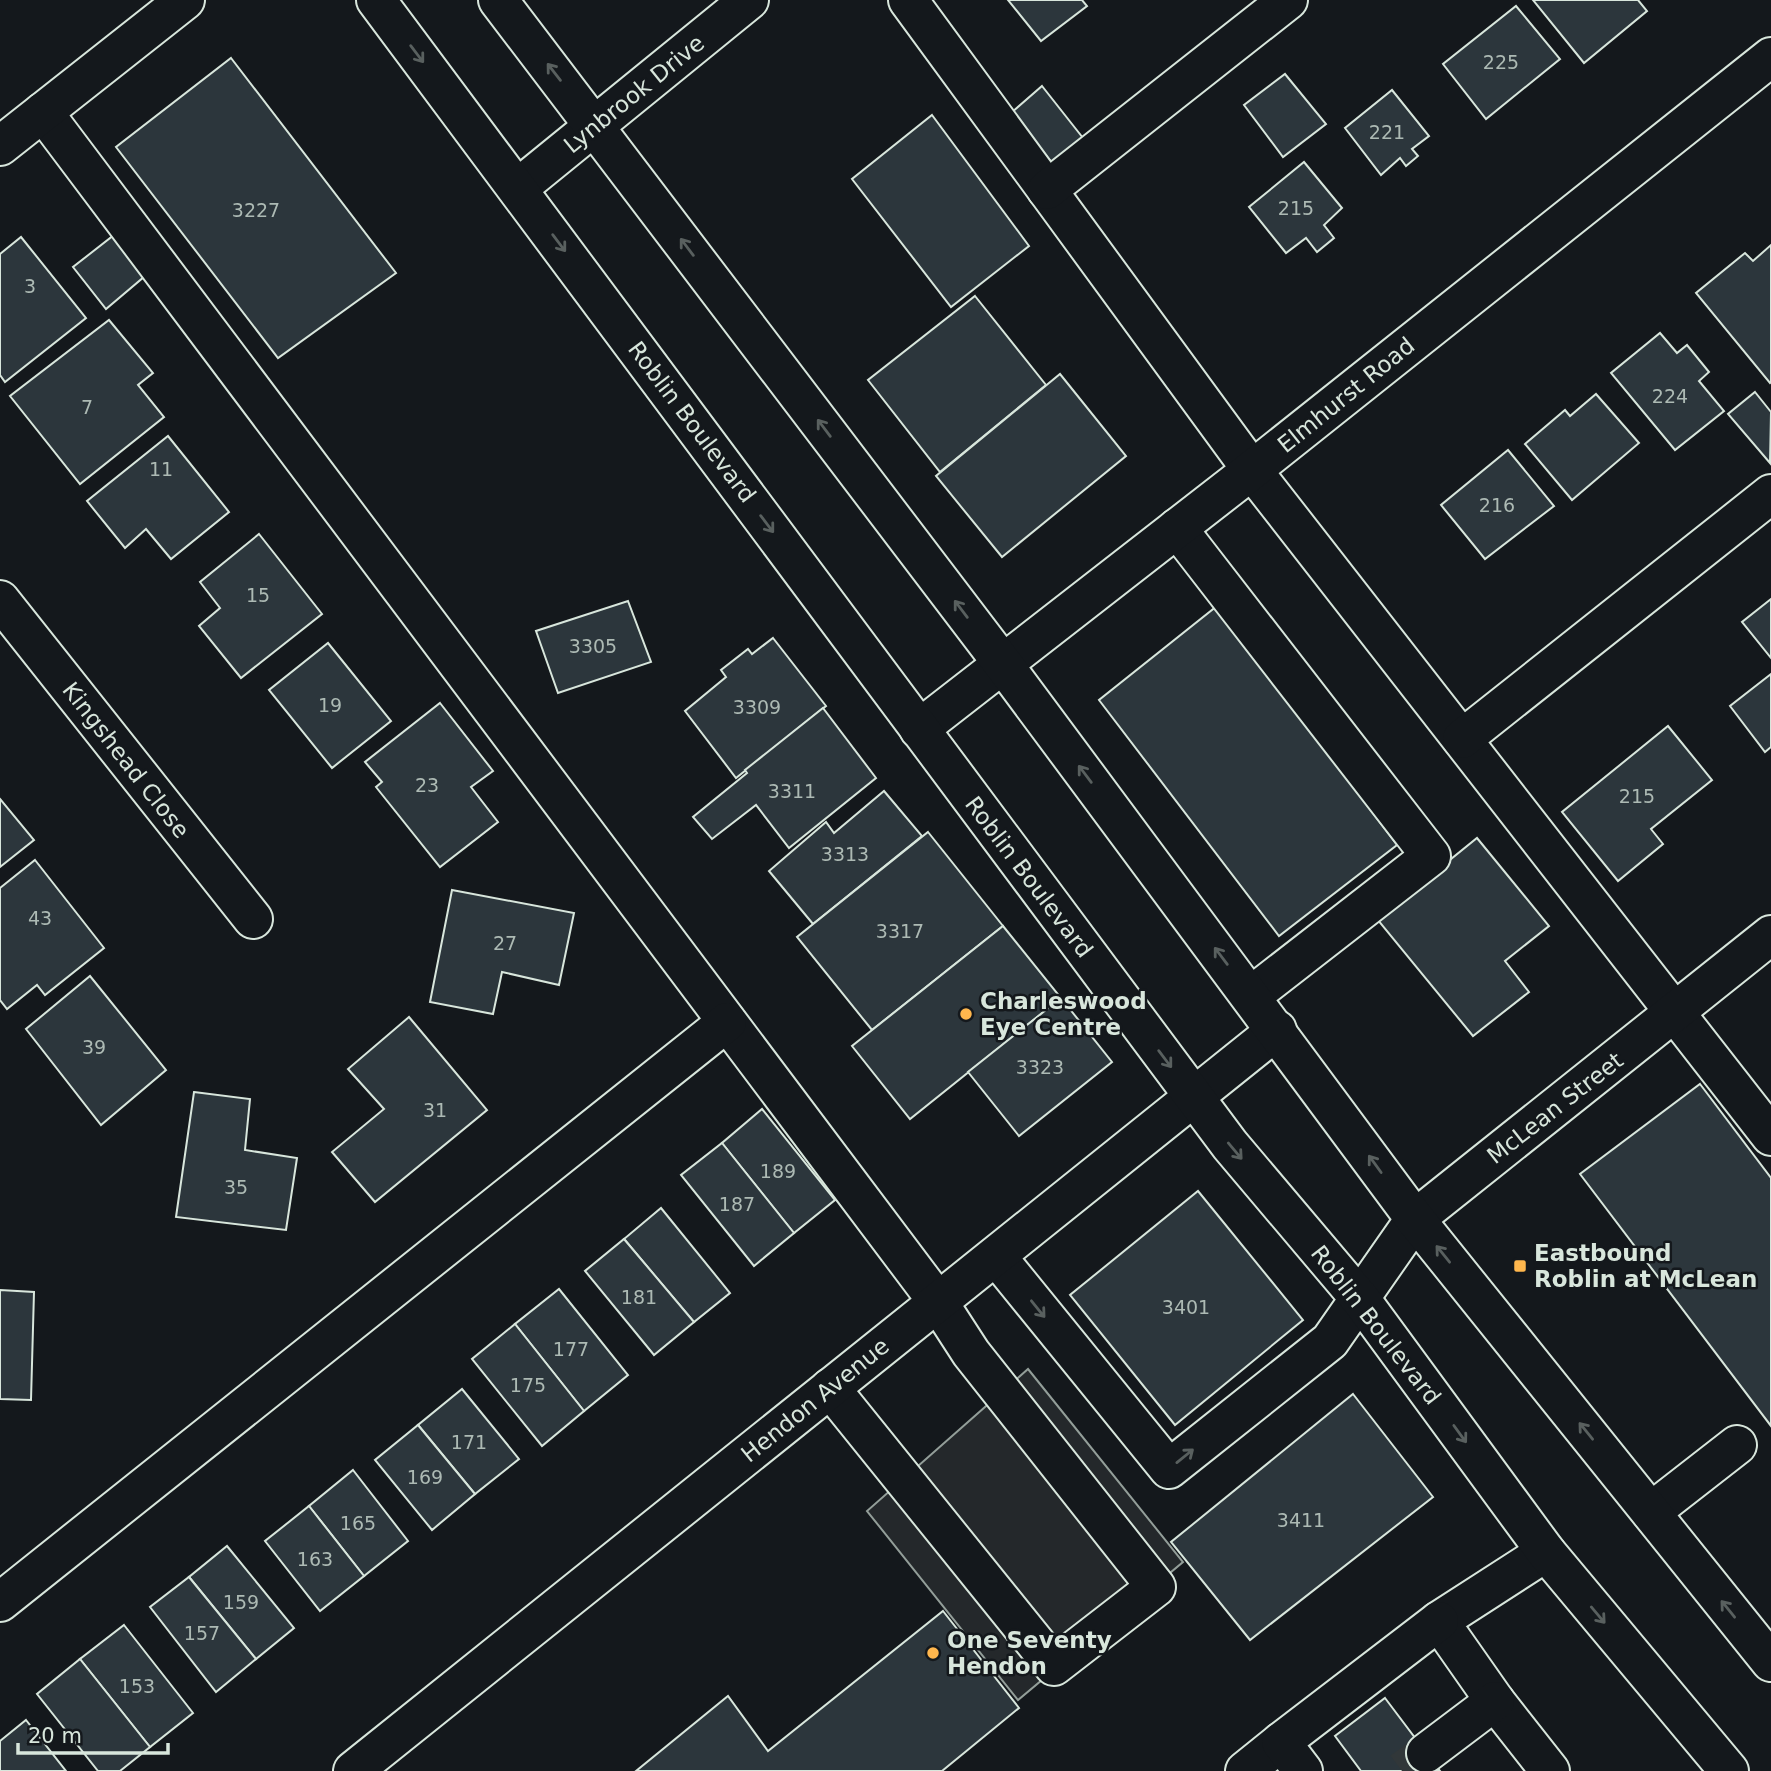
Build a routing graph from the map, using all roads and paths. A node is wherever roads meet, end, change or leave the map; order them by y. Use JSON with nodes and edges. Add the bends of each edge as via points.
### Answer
{"nodes":[{"id":1,"x":185,"y":0,"type":"edge"},
{"id":2,"x":376,"y":0,"type":"edge"},
{"id":3,"x":498,"y":0,"type":"edge"},
{"id":4,"x":749,"y":0,"type":"edge"},
{"id":5,"x":908,"y":0,"type":"edge"},
{"id":6,"x":1288,"y":0,"type":"edge"},
{"id":7,"x":1771,"y":58,"type":"edge"},
{"id":8,"x":43,"y":112,"type":"junction"},
{"id":9,"x":595,"y":126,"type":"junction"},
{"id":10,"x":0,"y":146,"type":"edge"},
{"id":11,"x":518,"y":188,"type":"junction"},
{"id":12,"x":1048,"y":190,"type":"junction"},
{"id":13,"x":1252,"y":470,"type":"junction"},
{"id":14,"x":1771,"y":494,"type":"edge"},
{"id":15,"x":1177,"y":528,"type":"junction"},
{"id":16,"x":0,"y":600,"type":"edge"},
{"id":17,"x":1003,"y":664,"type":"junction"},
{"id":18,"x":919,"y":729,"type":"junction"},
{"id":19,"x":1462,"y":739,"type":"junction"},
{"id":20,"x":253,"y":919,"type":"dead end"},
{"id":21,"x":1771,"y":935,"type":"edge"},
{"id":22,"x":1251,"y":996,"type":"junction"},
{"id":23,"x":1676,"y":1012,"type":"junction"},
{"id":24,"x":727,"y":1022,"type":"junction"},
{"id":25,"x":1278,"y":1030,"type":"junction"},
{"id":26,"x":1193,"y":1097,"type":"junction"},
{"id":27,"x":1771,"y":1136,"type":"edge"},
{"id":28,"x":1415,"y":1219,"type":"junction"},
{"id":29,"x":996,"y":1255,"type":"junction"},
{"id":30,"x":1361,"y":1300,"type":"junction"},
{"id":31,"x":938,"y":1302,"type":"junction"},
{"id":32,"x":830,"y":1388,"type":"junction"},
{"id":33,"x":1737,"y":1445,"type":"dead end"},
{"id":34,"x":1651,"y":1512,"type":"junction"},
{"id":35,"x":1546,"y":1552,"type":"junction"},
{"id":36,"x":0,"y":1602,"type":"edge"},
{"id":37,"x":1439,"y":1621,"type":"junction"},
{"id":38,"x":1771,"y":1662,"type":"edge"},
{"id":39,"x":1495,"y":1701,"type":"junction"},
{"id":40,"x":1426,"y":1753,"type":"tunnel mouth"},
{"id":41,"x":1292,"y":1756,"type":"edge"},
{"id":42,"x":1542,"y":1768,"type":"edge"},
{"id":43,"x":353,"y":1771,"type":"edge"},
{"id":44,"x":1245,"y":1771,"type":"edge"},
{"id":45,"x":1729,"y":1771,"type":"edge"}],
"edges":[{"from":1,"to":8,"type":"main road"},
{"from":2,"to":11,"type":"main road","name":"Roblin Boulevard","one_way":true},
{"from":9,"to":3,"type":"main road","one_way":true},
{"from":4,"to":9,"type":"main road","name":"Lynbrook Drive"},
{"from":5,"to":12,"type":"main road"},
{"from":6,"to":12,"type":"main road"},
{"from":7,"to":13,"type":"main road","name":"Elmhurst Road"},
{"from":8,"to":10,"type":"main road"},
{"from":8,"to":24,"type":"main road"},
{"from":9,"to":11,"type":"main road","name":"Lynbrook Drive"},
{"from":17,"to":9,"type":"main road","one_way":true},
{"from":11,"to":18,"type":"main road","name":"Roblin Boulevard","one_way":true},
{"from":12,"to":13,"type":"main road"},
{"from":13,"to":15,"type":"main road","name":"Elmhurst Road"},
{"from":13,"to":19,"type":"main road"},
{"from":14,"to":19,"type":"main road"},
{"from":15,"to":17,"type":"main road","name":"Elmhurst Road"},
{"from":15,"to":22,"type":"main road","via":[[1432,856]]},
{"from":16,"to":20,"type":"main road","name":"Kingshead Close"},
{"from":17,"to":18,"type":"main road","name":"Elmhurst Road"},
{"from":22,"to":17,"type":"main road","one_way":true},
{"from":18,"to":26,"type":"main road","name":"Roblin Boulevard","one_way":true},
{"from":19,"to":23,"type":"main road"},
{"from":21,"to":23,"type":"main road","name":"McLean Street"},
{"from":22,"to":25,"type":"main road"},
{"from":23,"to":27,"type":"main road"},
{"from":23,"to":28,"type":"main road","name":"McLean Street"},
{"from":24,"to":31,"type":"main road"},
{"from":24,"to":36,"type":"main road"},
{"from":25,"to":26,"type":"main road","name":"Hendon Avenue"},
{"from":28,"to":25,"type":"main road","one_way":true},
{"from":26,"to":29,"type":"main road","name":"Hendon Avenue"},
{"from":26,"to":30,"type":"main road","name":"Roblin Boulevard","one_way":true},
{"from":28,"to":30,"type":"main road","name":"McLean Street"},
{"from":34,"to":28,"type":"main road","one_way":true},
{"from":29,"to":30,"type":"main road","name":"McLean Street","one_way":true,"via":[[1169,1469],[1330,1340]]},
{"from":29,"to":31,"type":"main road","name":"Hendon Avenue"},
{"from":30,"to":35,"type":"main road","name":"Roblin Boulevard","one_way":true},
{"from":31,"to":32,"type":"main road","name":"Hendon Avenue"},
{"from":31,"to":32,"type":"main road","via":[[971,1353],[1156,1587],[1054,1666]]},
{"from":32,"to":43,"type":"main road","name":"Hendon Avenue"},
{"from":33,"to":34,"type":"main road"},
{"from":38,"to":34,"type":"main road","one_way":true},
{"from":35,"to":37,"type":"main road"},
{"from":35,"to":45,"type":"main road","name":"Roblin Boulevard","one_way":true},
{"from":37,"to":39,"type":"main road"},
{"from":37,"to":41,"type":"main road"},
{"from":39,"to":40,"type":"main road"},
{"from":39,"to":42,"type":"main road"},
{"from":41,"to":44,"type":"main road"}]}
